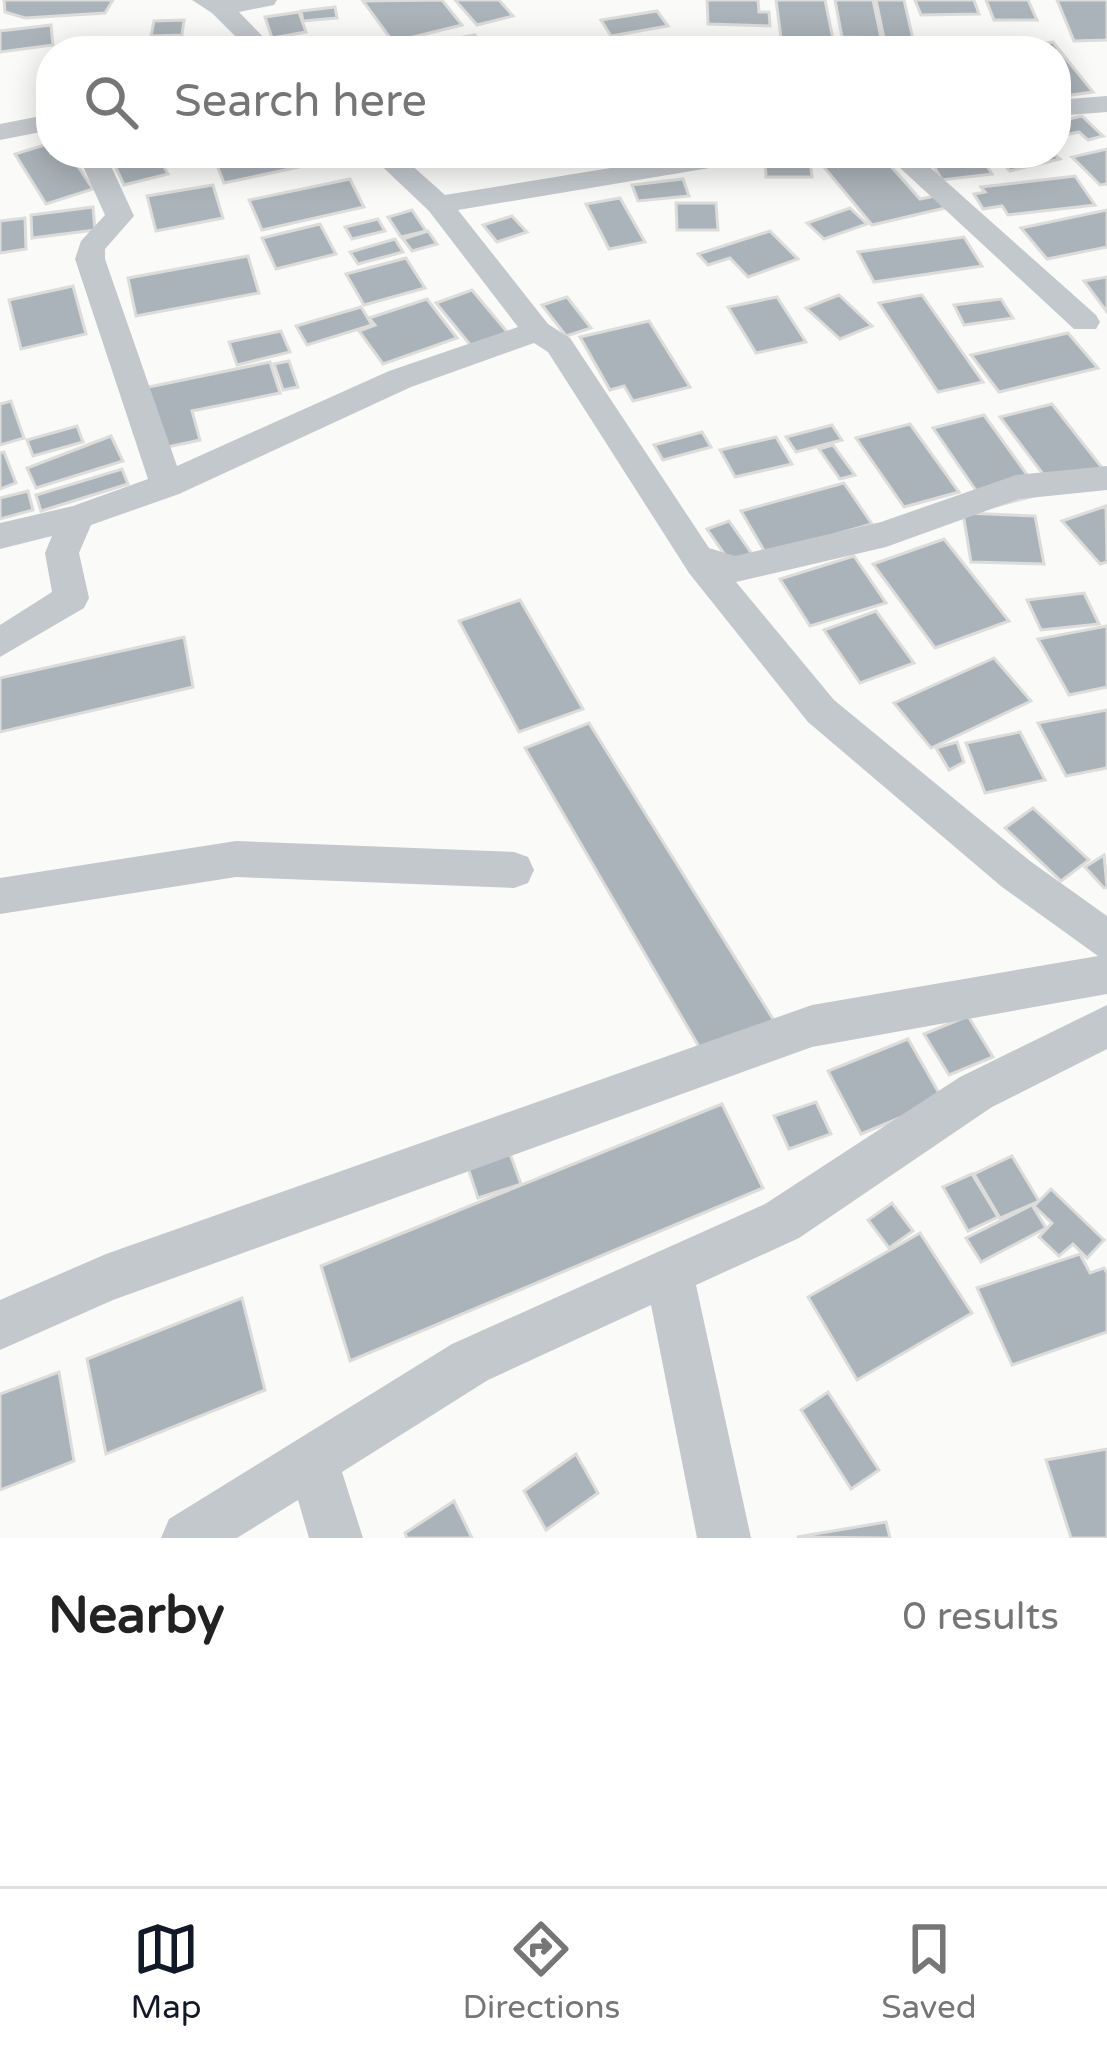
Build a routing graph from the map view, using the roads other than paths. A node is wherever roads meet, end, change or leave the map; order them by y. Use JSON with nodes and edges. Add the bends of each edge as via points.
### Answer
{"nodes":[{"id":1,"x":265,"y":0,"type":"edge"},
{"id":2,"x":212,"y":4,"type":"edge"},
{"id":3,"x":247,"y":36,"type":"edge"},
{"id":4,"x":1106,"y":103,"type":"edge"},
{"id":5,"x":1071,"y":106,"type":"edge"},
{"id":6,"x":36,"y":125,"type":"edge"},
{"id":7,"x":0,"y":132,"type":"edge"},
{"id":8,"x":98,"y":168,"type":"edge"},
{"id":9,"x":398,"y":168,"type":"edge"},
{"id":10,"x":661,"y":168,"type":"edge"},
{"id":11,"x":915,"y":168,"type":"edge"},
{"id":12,"x":439,"y":205,"type":"junction"},
{"id":13,"x":1085,"y":322,"type":"dead end"},
{"id":14,"x":537,"y":331,"type":"junction"},
{"id":15,"x":1107,"y":478,"type":"edge"},
{"id":16,"x":167,"y":485,"type":"junction"},
{"id":17,"x":78,"y":518,"type":"junction"},
{"id":18,"x":0,"y":536,"type":"edge"},
{"id":19,"x":696,"y":557,"type":"junction"},
{"id":20,"x":0,"y":644,"type":"edge"},
{"id":21,"x":514,"y":870,"type":"dead end"},
{"id":22,"x":0,"y":896,"type":"edge"},
{"id":23,"x":1107,"y":940,"type":"edge"},
{"id":24,"x":1107,"y":974,"type":"edge"},
{"id":25,"x":1107,"y":1026,"type":"edge"},
{"id":26,"x":668,"y":1271,"type":"junction"},
{"id":27,"x":0,"y":1325,"type":"edge"},
{"id":28,"x":312,"y":1461,"type":"junction"},
{"id":29,"x":188,"y":1538,"type":"edge"},
{"id":30,"x":336,"y":1538,"type":"edge"},
{"id":31,"x":724,"y":1538,"type":"edge"}],
"edges":[{"from":1,"to":2,"type":"street"},
{"from":2,"to":3,"type":"street"},
{"from":4,"to":5,"type":"street"},
{"from":6,"to":7,"type":"street"},
{"from":8,"to":16,"type":"street","via":[[120,216],[91,247],[90,259]]},
{"from":9,"to":12,"type":"street"},
{"from":10,"to":12,"type":"street"},
{"from":11,"to":13,"type":"street"},
{"from":12,"to":14,"type":"street"},
{"from":14,"to":16,"type":"street","via":[[400,379]]},
{"from":14,"to":19,"type":"street","via":[[560,345]]},
{"from":15,"to":19,"type":"street","via":[[1016,487],[886,534],[735,569]]},
{"from":16,"to":17,"type":"street"},
{"from":17,"to":18,"type":"street"},
{"from":17,"to":20,"type":"street","via":[[62,553],[71,598]]},
{"from":19,"to":23,"type":"street","via":[[821,711]]},
{"from":21,"to":22,"type":"street","via":[[236,859]]},
{"from":24,"to":27,"type":"street","via":[[812,1025],[106,1278]]},
{"from":25,"to":26,"type":"street","via":[[976,1092],[782,1221]]},
{"from":26,"to":28,"type":"street","via":[[470,1362]]},
{"from":26,"to":31,"type":"street"},
{"from":28,"to":29,"type":"street"},
{"from":28,"to":30,"type":"street"}]}
